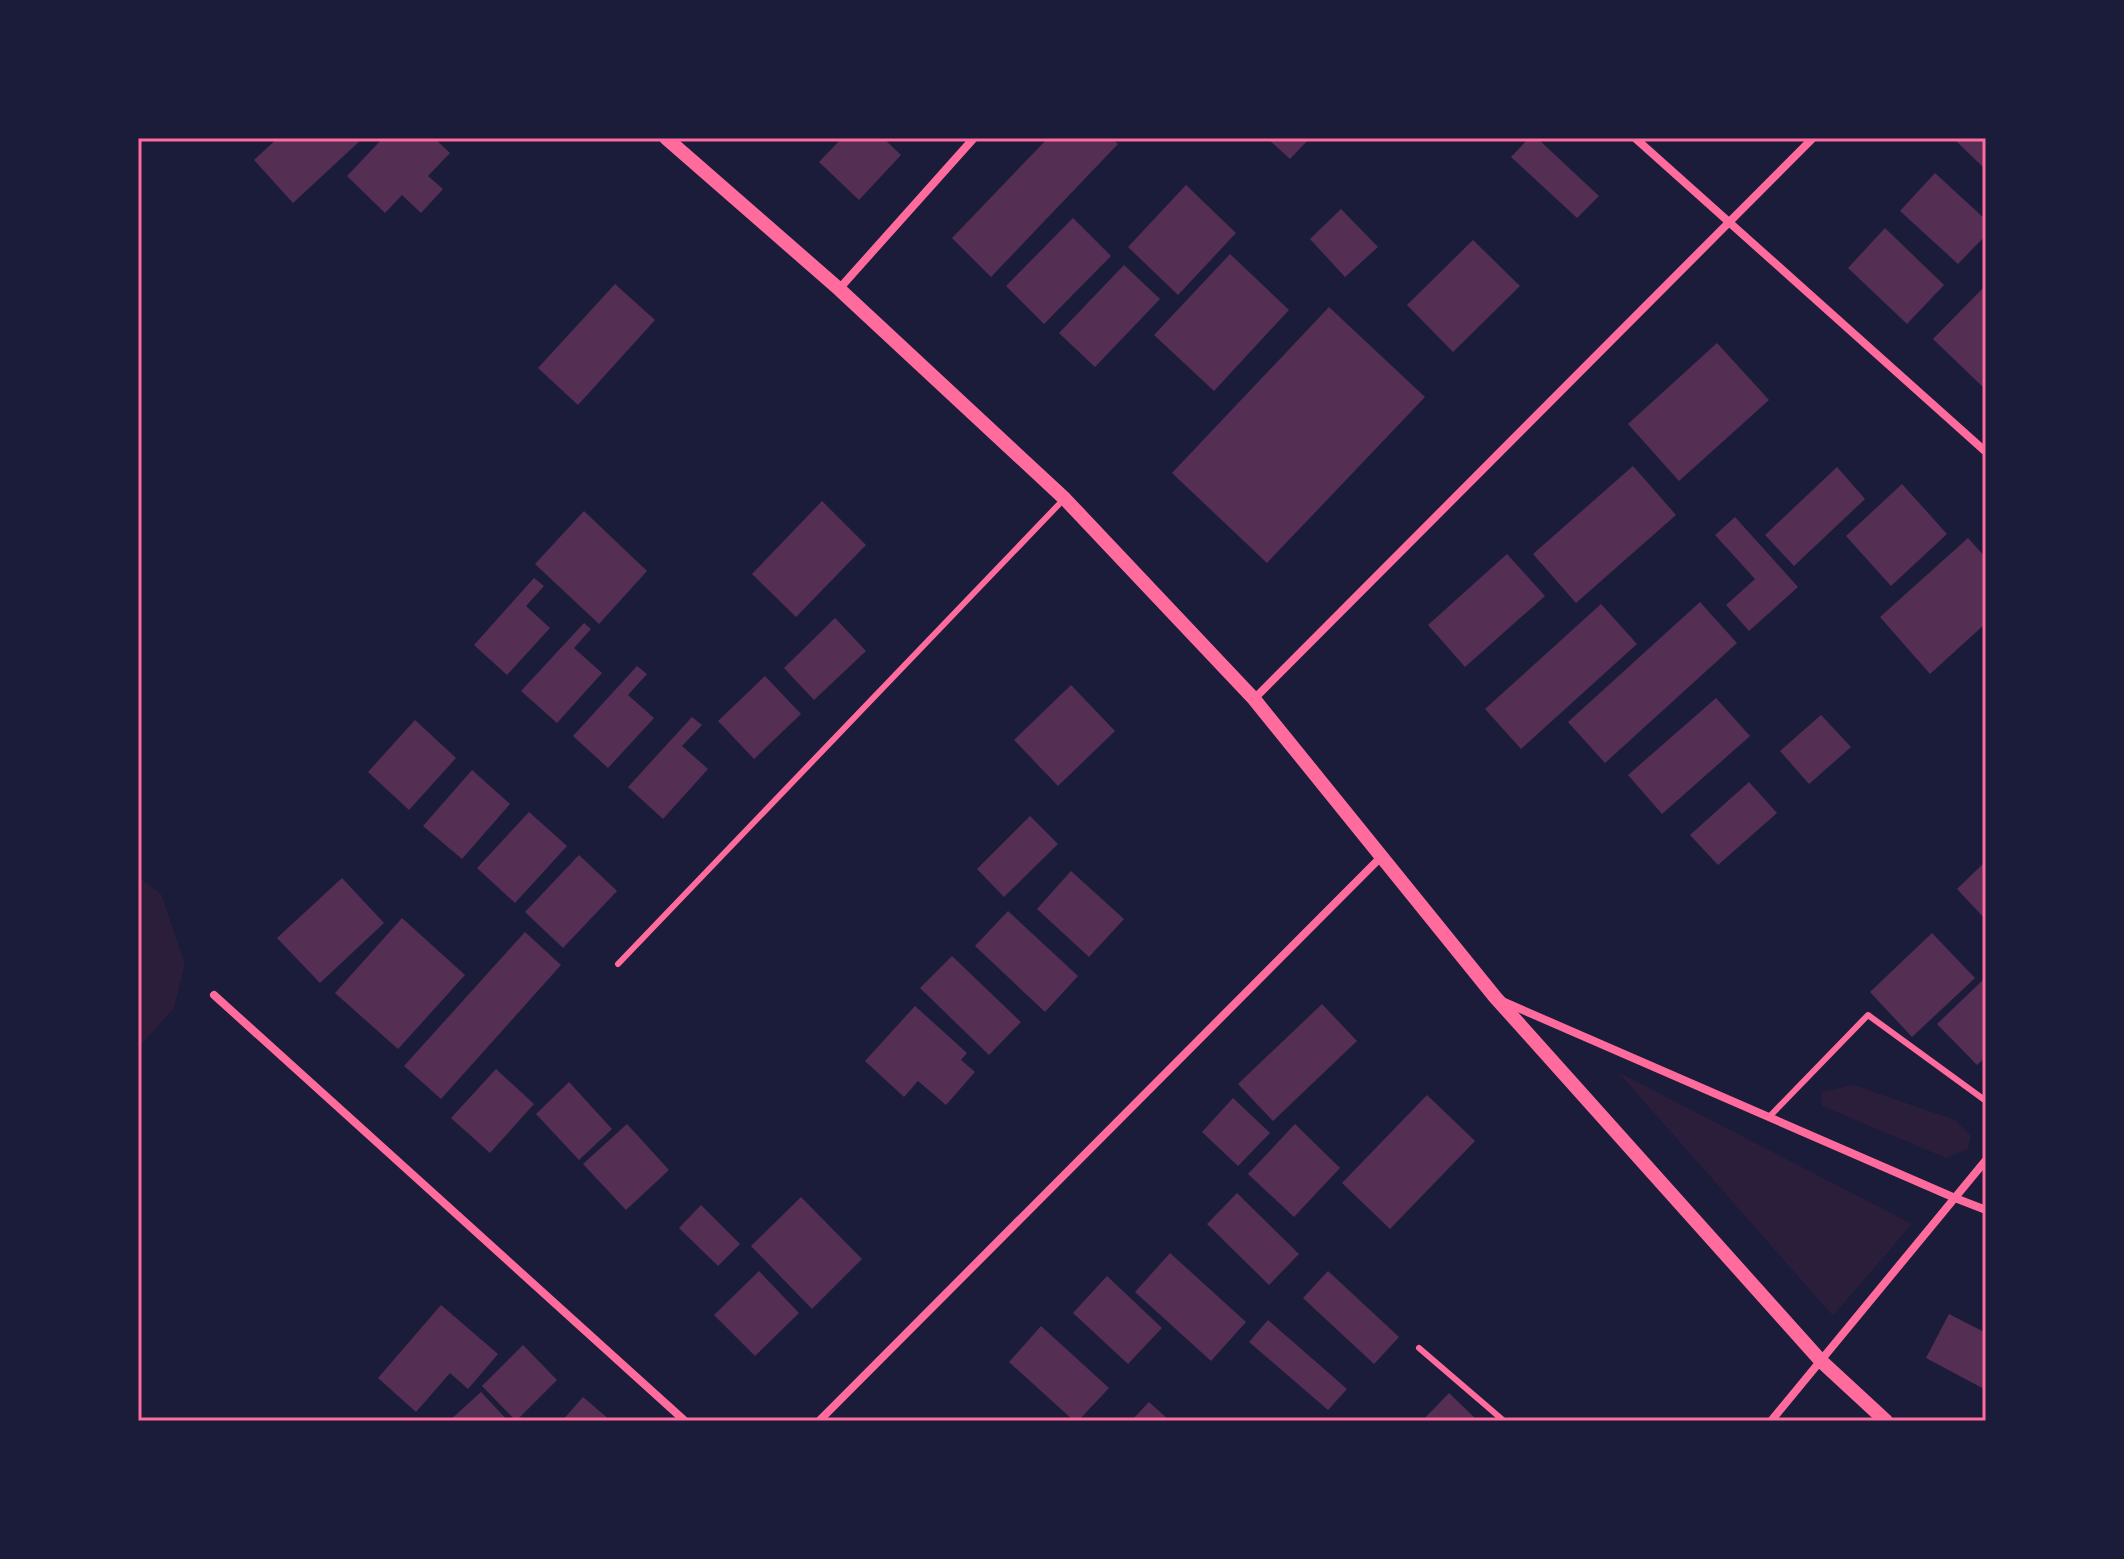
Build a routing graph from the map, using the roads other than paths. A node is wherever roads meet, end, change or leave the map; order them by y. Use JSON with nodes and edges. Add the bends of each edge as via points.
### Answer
{"nodes":[{"id":1,"x":666,"y":138,"type":"edge"},
{"id":2,"x":974,"y":138,"type":"edge"},
{"id":3,"x":1635,"y":138,"type":"edge"},
{"id":4,"x":1813,"y":138,"type":"edge"},
{"id":5,"x":1729,"y":222,"type":"junction"},
{"id":6,"x":839,"y":289,"type":"junction"},
{"id":7,"x":1986,"y":452,"type":"edge"},
{"id":8,"x":1065,"y":499,"type":"junction"},
{"id":9,"x":1254,"y":699,"type":"junction"},
{"id":10,"x":1381,"y":857,"type":"junction"},
{"id":11,"x":618,"y":964,"type":"dead end"},
{"id":12,"x":214,"y":995,"type":"dead end"},
{"id":13,"x":1495,"y":997,"type":"junction"},
{"id":14,"x":1986,"y":1101,"type":"edge"},
{"id":15,"x":1769,"y":1117,"type":"junction"},
{"id":16,"x":1986,"y":1160,"type":"edge"},
{"id":17,"x":1955,"y":1198,"type":"junction"},
{"id":18,"x":1986,"y":1210,"type":"edge"},
{"id":19,"x":1419,"y":1348,"type":"dead end"},
{"id":20,"x":1821,"y":1361,"type":"junction"},
{"id":21,"x":685,"y":1421,"type":"edge"},
{"id":22,"x":819,"y":1421,"type":"edge"},
{"id":23,"x":1504,"y":1421,"type":"edge"},
{"id":24,"x":1771,"y":1421,"type":"edge"},
{"id":25,"x":1886,"y":1421,"type":"edge"}],
"edges":[{"from":1,"to":6,"type":"street"},
{"from":2,"to":6,"type":"street"},
{"from":3,"to":5,"type":"street"},
{"from":4,"to":5,"type":"street"},
{"from":5,"to":7,"type":"street"},
{"from":5,"to":9,"type":"street"},
{"from":6,"to":8,"type":"street"},
{"from":8,"to":9,"type":"street"},
{"from":8,"to":11,"type":"lane"},
{"from":9,"to":10,"type":"street"},
{"from":10,"to":13,"type":"street"},
{"from":10,"to":22,"type":"street"},
{"from":12,"to":21,"type":"street"},
{"from":13,"to":15,"type":"street"},
{"from":13,"to":20,"type":"street"},
{"from":14,"to":15,"type":"lane","via":[[1868,1015]]},
{"from":15,"to":17,"type":"street"},
{"from":16,"to":17,"type":"street"},
{"from":17,"to":18,"type":"street"},
{"from":17,"to":20,"type":"street"},
{"from":19,"to":23,"type":"lane"},
{"from":20,"to":24,"type":"street"},
{"from":20,"to":25,"type":"street"}]}
